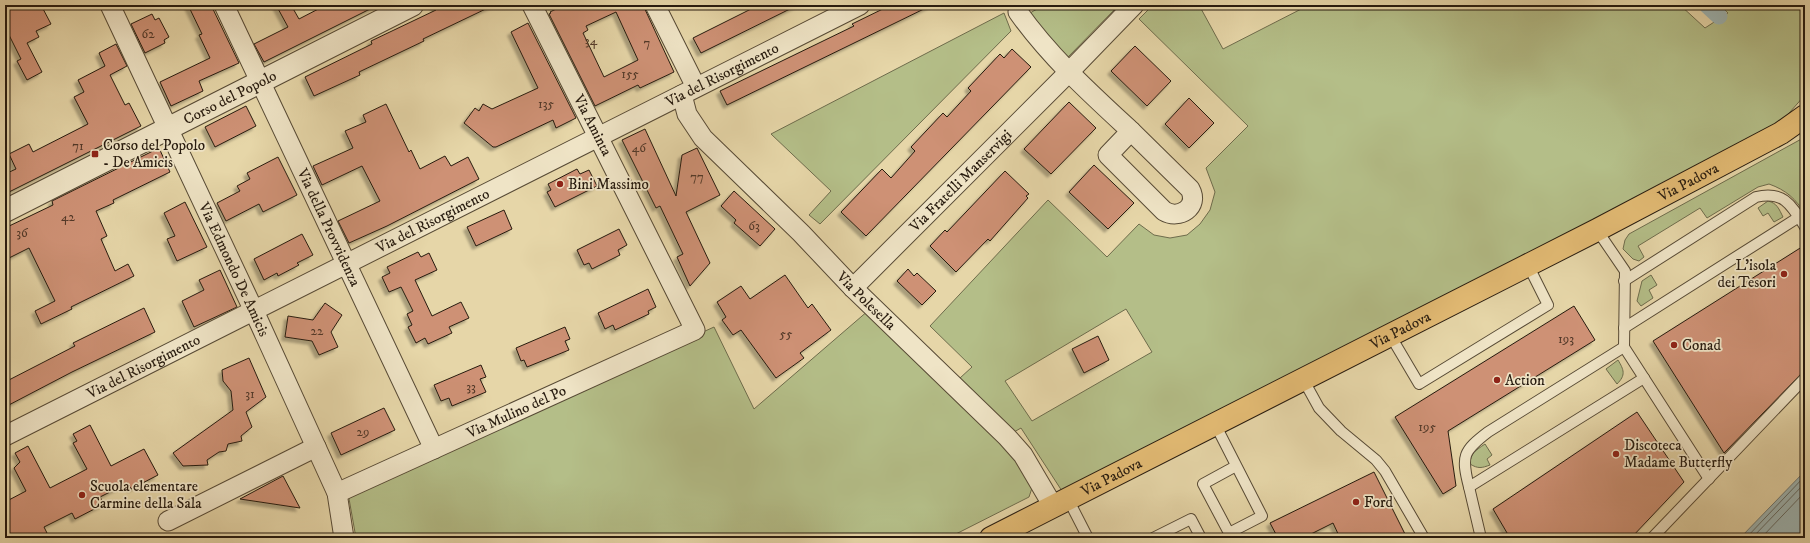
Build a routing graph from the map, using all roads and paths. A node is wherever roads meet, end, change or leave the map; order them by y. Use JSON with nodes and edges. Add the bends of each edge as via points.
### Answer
{"nodes":[{"id":1,"x":110,"y":5,"type":"edge"},
{"id":2,"x":224,"y":5,"type":"edge"},
{"id":3,"x":412,"y":5,"type":"edge"},
{"id":4,"x":532,"y":5,"type":"edge"},
{"id":5,"x":655,"y":5,"type":"edge"},
{"id":6,"x":860,"y":5,"type":"edge"},
{"id":7,"x":1134,"y":5,"type":"edge"},
{"id":8,"x":1018,"y":12,"type":"dead end"},
{"id":9,"x":1068,"y":73,"type":"junction"},
{"id":10,"x":260,"y":82,"type":"junction"},
{"id":11,"x":689,"y":91,"type":"junction"},
{"id":12,"x":1805,"y":116,"type":"edge"},
{"id":13,"x":168,"y":129,"type":"junction"},
{"id":14,"x":1131,"y":131,"type":"junction"},
{"id":15,"x":599,"y":137,"type":"junction"},
{"id":16,"x":5,"y":211,"type":"edge"},
{"id":17,"x":1799,"y":218,"type":"junction"},
{"id":18,"x":1805,"y":227,"type":"edge"},
{"id":19,"x":1597,"y":230,"type":"junction"},
{"id":20,"x":346,"y":264,"type":"junction"},
{"id":21,"x":1528,"y":265,"type":"junction"},
{"id":22,"x":1624,"y":280,"type":"junction"},
{"id":23,"x":853,"y":288,"type":"junction"},
{"id":24,"x":254,"y":311,"type":"junction"},
{"id":25,"x":1624,"y":328,"type":"junction"},
{"id":26,"x":695,"y":330,"type":"joint"},
{"id":27,"x":1394,"y":333,"type":"junction"},
{"id":28,"x":1624,"y":347,"type":"junction"},
{"id":29,"x":1644,"y":378,"type":"junction"},
{"id":30,"x":1805,"y":378,"type":"edge"},
{"id":31,"x":1303,"y":379,"type":"junction"},
{"id":32,"x":1215,"y":424,"type":"junction"},
{"id":33,"x":5,"y":436,"type":"edge"},
{"id":34,"x":316,"y":447,"type":"junction"},
{"id":35,"x":434,"y":449,"type":"junction"},
{"id":36,"x":1236,"y":466,"type":"junction"},
{"id":37,"x":1709,"y":479,"type":"junction"},
{"id":38,"x":1469,"y":487,"type":"junction"},
{"id":39,"x":337,"y":493,"type":"junction"},
{"id":40,"x":1060,"y":502,"type":"junction"},
{"id":41,"x":168,"y":521,"type":"dead end"},
{"id":42,"x":1229,"y":536,"type":"edge"},
{"id":43,"x":344,"y":538,"type":"edge"},
{"id":44,"x":991,"y":538,"type":"edge"},
{"id":45,"x":1088,"y":538,"type":"edge"},
{"id":46,"x":1153,"y":538,"type":"edge"},
{"id":47,"x":1201,"y":538,"type":"edge"},
{"id":48,"x":1424,"y":538,"type":"edge"},
{"id":49,"x":1482,"y":538,"type":"edge"},
{"id":50,"x":1652,"y":538,"type":"edge"}],
"edges":[{"from":1,"to":13,"type":"street","name":"Via Edmondo De Amicis"},
{"from":2,"to":10,"type":"street","name":"Via della Provvidenza"},
{"from":3,"to":10,"type":"street","name":"Corso del Popolo"},
{"from":4,"to":15,"type":"street","name":"Via Aminta"},
{"from":5,"to":11,"type":"street","name":"Via Polesella"},
{"from":6,"to":11,"type":"street","name":"Via del Risorgimento"},
{"from":7,"to":9,"type":"street","name":"Via Fratelli Manservigi"},
{"from":8,"to":9,"type":"street"},
{"from":9,"to":14,"type":"street"},
{"from":9,"to":23,"type":"street","name":"Via Fratelli Manservigi"},
{"from":10,"to":13,"type":"street","name":"Corso del Popolo"},
{"from":10,"to":20,"type":"street","name":"Via della Provvidenza"},
{"from":11,"to":15,"type":"street","name":"Via del Risorgimento"},
{"from":11,"to":23,"type":"street","name":"Via Polesella","via":[[687,114],[703,138],[801,233]]},
{"from":12,"to":19,"type":"main road","name":"Via Padova","via":[[1781,133]]},
{"from":13,"to":16,"type":"street","name":"Corso del Popolo"},
{"from":13,"to":24,"type":"street","name":"Via Edmondo De Amicis"},
{"from":14,"to":14,"type":"street","via":[[1108,155],[1164,211],[1174,215],[1184,213],[1192,203],[1190,189]]},
{"from":15,"to":20,"type":"street","name":"Via del Risorgimento"},
{"from":15,"to":26,"type":"street","name":"Via Aminta"},
{"from":17,"to":18,"type":"lane"},
{"from":17,"to":22,"type":"lane","via":[[1785,200],[1777,195],[1756,197]]},
{"from":17,"to":25,"type":"lane"},
{"from":19,"to":21,"type":"main road","name":"Via Padova"},
{"from":19,"to":22,"type":"lane","via":[[1624,271]]},
{"from":20,"to":24,"type":"street","name":"Via del Risorgimento"},
{"from":20,"to":35,"type":"street","name":"Via della Provvidenza"},
{"from":21,"to":27,"type":"main road","name":"Via Padova"},
{"from":21,"to":27,"type":"lane","via":[[1548,306],[1419,384],[1393,340]]},
{"from":22,"to":25,"type":"lane"},
{"from":23,"to":40,"type":"street","name":"Via Polesella","via":[[1007,437]]},
{"from":24,"to":33,"type":"street","name":"Via del Risorgimento"},
{"from":24,"to":34,"type":"street","name":"Via Edmondo De Amicis"},
{"from":25,"to":28,"type":"lane"},
{"from":26,"to":35,"type":"street","name":"Via Mulino del Po"},
{"from":27,"to":31,"type":"main road","name":"Via Padova"},
{"from":28,"to":29,"type":"lane"},
{"from":28,"to":38,"type":"lane","via":[[1473,444],[1465,455]]},
{"from":29,"to":37,"type":"lane"},
{"from":29,"to":38,"type":"lane"},
{"from":30,"to":37,"type":"lane"},
{"from":31,"to":32,"type":"main road","name":"Via Padova"},
{"from":31,"to":48,"type":"lane","via":[[1319,408],[1385,471]]},
{"from":32,"to":36,"type":"lane"},
{"from":32,"to":40,"type":"main road","name":"Via Padova"},
{"from":34,"to":39,"type":"street","name":"Via Edmondo De Amicis"},
{"from":34,"to":41,"type":"street"},
{"from":35,"to":39,"type":"street","name":"Via Mulino del Po"},
{"from":36,"to":42,"type":"lane","via":[[1262,516]]},
{"from":36,"to":42,"type":"lane","via":[[1203,484]]},
{"from":37,"to":50,"type":"lane"},
{"from":38,"to":49,"type":"lane"},
{"from":39,"to":43,"type":"street","name":"Via Edmondo De Amicis"},
{"from":40,"to":44,"type":"main road","name":"Via Padova"},
{"from":40,"to":45,"type":"lane"},
{"from":46,"to":47,"type":"lane","via":[[1191,519]]}]}
